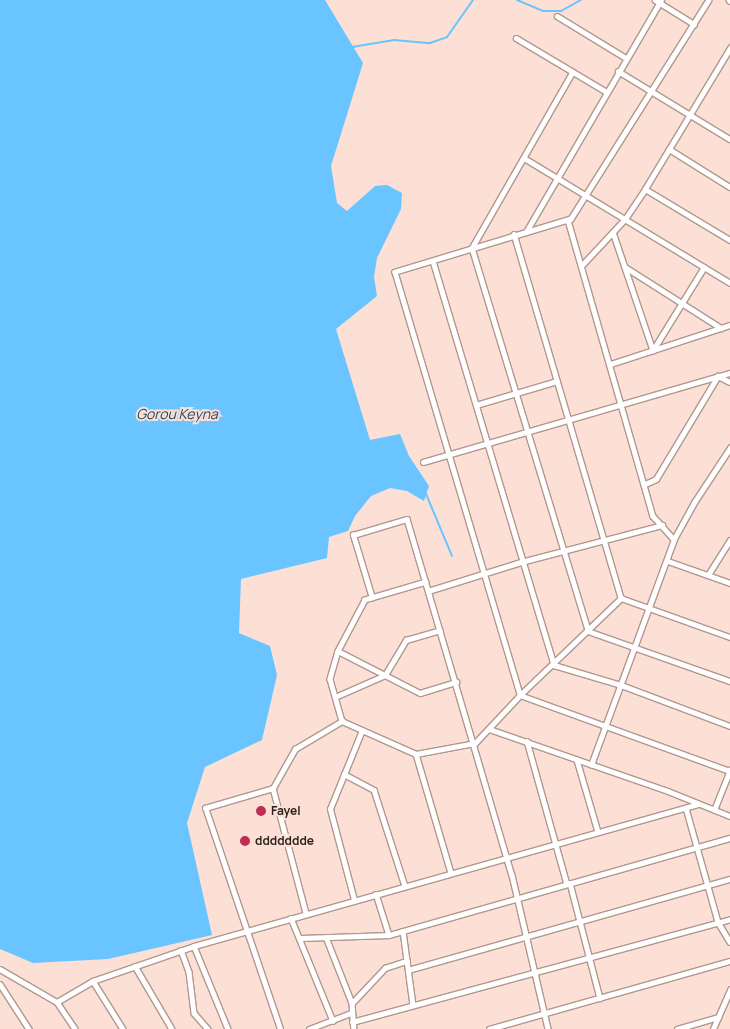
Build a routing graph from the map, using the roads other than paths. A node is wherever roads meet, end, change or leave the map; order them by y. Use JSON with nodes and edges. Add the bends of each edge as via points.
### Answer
{"nodes":[{"id":1,"x":709,"y":0,"type":"edge"},
{"id":2,"x":659,"y":1,"type":"edge"},
{"id":3,"x":557,"y":16,"type":"dead end"},
{"id":4,"x":694,"y":24,"type":"junction"},
{"id":5,"x":516,"y":38,"type":"dead end"},
{"id":6,"x":730,"y":48,"type":"edge"},
{"id":7,"x":626,"y":58,"type":"junction"},
{"id":8,"x":618,"y":70,"type":"junction"},
{"id":9,"x":573,"y":72,"type":"junction"},
{"id":10,"x":605,"y":92,"type":"junction"},
{"id":11,"x":653,"y":92,"type":"junction"},
{"id":12,"x":689,"y":114,"type":"junction"},
{"id":13,"x":730,"y":137,"type":"edge"},
{"id":14,"x":669,"y":149,"type":"junction"},
{"id":15,"x":524,"y":158,"type":"junction"},
{"id":16,"x":556,"y":176,"type":"junction"},
{"id":17,"x":730,"y":187,"type":"edge"},
{"id":18,"x":645,"y":189,"type":"junction"},
{"id":19,"x":586,"y":195,"type":"junction"},
{"id":20,"x":625,"y":219,"type":"junction"},
{"id":21,"x":568,"y":220,"type":"junction"},
{"id":22,"x":526,"y":232,"type":"junction"},
{"id":23,"x":613,"y":232,"type":"junction"},
{"id":24,"x":514,"y":234,"type":"junction"},
{"id":25,"x":730,"y":240,"type":"edge"},
{"id":26,"x":472,"y":248,"type":"junction"},
{"id":27,"x":433,"y":261,"type":"junction"},
{"id":28,"x":582,"y":265,"type":"junction"},
{"id":29,"x":625,"y":266,"type":"junction"},
{"id":30,"x":704,"y":267,"type":"junction"},
{"id":31,"x":730,"y":283,"type":"edge"},
{"id":32,"x":682,"y":302,"type":"junction"},
{"id":33,"x":730,"y":325,"type":"edge"},
{"id":34,"x":721,"y":328,"type":"junction"},
{"id":35,"x":653,"y":350,"type":"junction"},
{"id":36,"x":611,"y":364,"type":"junction"},
{"id":37,"x":730,"y":373,"type":"edge"},
{"id":38,"x":718,"y":376,"type":"junction"},
{"id":39,"x":557,"y":381,"type":"junction"},
{"id":40,"x":730,"y":382,"type":"edge"},
{"id":41,"x":515,"y":393,"type":"junction"},
{"id":42,"x":622,"y":404,"type":"junction"},
{"id":43,"x":476,"y":405,"type":"junction"},
{"id":44,"x":568,"y":418,"type":"junction"},
{"id":45,"x":526,"y":431,"type":"junction"},
{"id":46,"x":487,"y":443,"type":"junction"},
{"id":47,"x":730,"y":448,"type":"edge"},
{"id":48,"x":448,"y":454,"type":"junction"},
{"id":49,"x":423,"y":462,"type":"dead end"},
{"id":50,"x":644,"y":484,"type":"junction"},
{"id":51,"x":662,"y":525,"type":"junction"},
{"id":52,"x":604,"y":539,"type":"junction"},
{"id":53,"x":674,"y":539,"type":"junction"},
{"id":54,"x":730,"y":540,"type":"edge"},
{"id":55,"x":562,"y":551,"type":"junction"},
{"id":56,"x":668,"y":561,"type":"junction"},
{"id":57,"x":521,"y":562,"type":"junction"},
{"id":58,"x":482,"y":574,"type":"junction"},
{"id":59,"x":708,"y":575,"type":"junction"},
{"id":60,"x":426,"y":582,"type":"junction"},
{"id":61,"x":730,"y":583,"type":"edge"},
{"id":62,"x":428,"y":591,"type":"junction"},
{"id":63,"x":372,"y":598,"type":"junction"},
{"id":64,"x":622,"y":598,"type":"junction"},
{"id":65,"x":650,"y":608,"type":"junction"},
{"id":66,"x":440,"y":630,"type":"junction"},
{"id":67,"x":588,"y":631,"type":"junction"},
{"id":68,"x":730,"y":637,"type":"edge"},
{"id":69,"x":636,"y":646,"type":"junction"},
{"id":70,"x":338,"y":652,"type":"junction"},
{"id":71,"x":554,"y":665,"type":"junction"},
{"id":72,"x":385,"y":675,"type":"junction"},
{"id":73,"x":730,"y":681,"type":"edge"},
{"id":74,"x":456,"y":682,"type":"junction"},
{"id":75,"x":621,"y":685,"type":"junction"},
{"id":76,"x":520,"y":695,"type":"junction"},
{"id":77,"x":335,"y":697,"type":"junction"},
{"id":78,"x":342,"y":721,"type":"junction"},
{"id":79,"x":730,"y":726,"type":"edge"},
{"id":80,"x":606,"y":727,"type":"junction"},
{"id":81,"x":362,"y":730,"type":"junction"},
{"id":82,"x":489,"y":730,"type":"junction"},
{"id":83,"x":527,"y":741,"type":"junction"},
{"id":84,"x":475,"y":743,"type":"junction"},
{"id":85,"x":416,"y":754,"type":"junction"},
{"id":86,"x":577,"y":760,"type":"junction"},
{"id":87,"x":591,"y":765,"type":"junction"},
{"id":88,"x":730,"y":770,"type":"edge"},
{"id":89,"x":344,"y":774,"type":"junction"},
{"id":90,"x":273,"y":788,"type":"junction"},
{"id":91,"x":698,"y":804,"type":"junction"},
{"id":92,"x":686,"y":808,"type":"junction"},
{"id":93,"x":714,"y":810,"type":"junction"},
{"id":94,"x":730,"y":816,"type":"edge"},
{"id":95,"x":598,"y":832,"type":"junction"},
{"id":96,"x":730,"y":838,"type":"edge"},
{"id":97,"x":556,"y":844,"type":"junction"},
{"id":98,"x":697,"y":847,"type":"junction"},
{"id":99,"x":507,"y":857,"type":"junction"},
{"id":100,"x":451,"y":873,"type":"junction"},
{"id":101,"x":730,"y":879,"type":"edge"},
{"id":102,"x":569,"y":884,"type":"junction"},
{"id":103,"x":405,"y":886,"type":"junction"},
{"id":104,"x":708,"y":886,"type":"junction"},
{"id":105,"x":376,"y":894,"type":"junction"},
{"id":106,"x":518,"y":898,"type":"junction"},
{"id":107,"x":354,"y":900,"type":"junction"},
{"id":108,"x":306,"y":914,"type":"junction"},
{"id":109,"x":291,"y":918,"type":"junction"},
{"id":110,"x":730,"y":919,"type":"edge"},
{"id":111,"x":580,"y":922,"type":"junction"},
{"id":112,"x":718,"y":922,"type":"junction"},
{"id":113,"x":247,"y":930,"type":"junction"},
{"id":114,"x":403,"y":931,"type":"junction"},
{"id":115,"x":389,"y":935,"type":"junction"},
{"id":116,"x":326,"y":937,"type":"junction"},
{"id":117,"x":527,"y":937,"type":"junction"},
{"id":118,"x":301,"y":938,"type":"junction"},
{"id":119,"x":730,"y":942,"type":"edge"},
{"id":120,"x":194,"y":946,"type":"junction"},
{"id":121,"x":181,"y":950,"type":"junction"},
{"id":122,"x":589,"y":957,"type":"junction"},
{"id":123,"x":407,"y":961,"type":"junction"},
{"id":124,"x":730,"y":961,"type":"edge"},
{"id":125,"x":135,"y":966,"type":"junction"},
{"id":126,"x":0,"y":969,"type":"edge"},
{"id":127,"x":408,"y":970,"type":"junction"},
{"id":128,"x":535,"y":972,"type":"junction"},
{"id":129,"x":93,"y":981,"type":"junction"},
{"id":130,"x":0,"y":984,"type":"edge"},
{"id":131,"x":730,"y":990,"type":"edge"},
{"id":132,"x":600,"y":998,"type":"junction"},
{"id":133,"x":57,"y":1002,"type":"junction"},
{"id":134,"x":352,"y":1003,"type":"junction"},
{"id":135,"x":414,"y":1005,"type":"junction"},
{"id":136,"x":351,"y":1013,"type":"junction"},
{"id":137,"x":545,"y":1013,"type":"junction"},
{"id":138,"x":718,"y":1018,"type":"junction"},
{"id":139,"x":332,"y":1021,"type":"junction"},
{"id":140,"x":352,"y":1022,"type":"junction"},
{"id":141,"x":29,"y":1029,"type":"edge"},
{"id":142,"x":75,"y":1029,"type":"edge"},
{"id":143,"x":123,"y":1029,"type":"edge"},
{"id":144,"x":172,"y":1029,"type":"edge"},
{"id":145,"x":208,"y":1029,"type":"edge"},
{"id":146,"x":228,"y":1029,"type":"edge"},
{"id":147,"x":280,"y":1029,"type":"edge"},
{"id":148,"x":309,"y":1029,"type":"edge"},
{"id":149,"x":354,"y":1029,"type":"edge"},
{"id":150,"x":490,"y":1029,"type":"edge"},
{"id":151,"x":548,"y":1029,"type":"edge"},
{"id":152,"x":677,"y":1029,"type":"edge"},
{"id":153,"x":713,"y":1029,"type":"edge"}],
"edges":[{"from":1,"to":4,"type":"street"},
{"from":2,"to":4,"type":"street"},
{"from":2,"to":7,"type":"street"},
{"from":3,"to":7,"type":"street"},
{"from":4,"to":11,"type":"street"},
{"from":5,"to":9,"type":"street"},
{"from":6,"to":12,"type":"street"},
{"from":7,"to":8,"type":"street"},
{"from":8,"to":10,"type":"street"},
{"from":8,"to":11,"type":"street"},
{"from":9,"to":10,"type":"street"},
{"from":9,"to":15,"type":"street"},
{"from":10,"to":16,"type":"street"},
{"from":11,"to":12,"type":"street"},
{"from":11,"to":19,"type":"street"},
{"from":12,"to":13,"type":"street"},
{"from":12,"to":14,"type":"street"},
{"from":14,"to":17,"type":"street"},
{"from":14,"to":18,"type":"street"},
{"from":15,"to":16,"type":"street"},
{"from":15,"to":26,"type":"street"},
{"from":16,"to":19,"type":"street"},
{"from":16,"to":22,"type":"street"},
{"from":18,"to":20,"type":"street"},
{"from":18,"to":25,"type":"street"},
{"from":19,"to":20,"type":"street"},
{"from":19,"to":21,"type":"street"},
{"from":20,"to":23,"type":"street"},
{"from":20,"to":30,"type":"street"},
{"from":21,"to":22,"type":"street"},
{"from":21,"to":28,"type":"street"},
{"from":22,"to":24,"type":"street"},
{"from":23,"to":28,"type":"street"},
{"from":23,"to":29,"type":"street"},
{"from":24,"to":26,"type":"street"},
{"from":24,"to":39,"type":"street"},
{"from":26,"to":27,"type":"street"},
{"from":26,"to":41,"type":"street"},
{"from":27,"to":43,"type":"street"},
{"from":27,"to":48,"type":"street","via":[[395,272]]},
{"from":28,"to":36,"type":"street"},
{"from":29,"to":32,"type":"street"},
{"from":29,"to":35,"type":"street"},
{"from":30,"to":31,"type":"street"},
{"from":30,"to":32,"type":"street"},
{"from":32,"to":34,"type":"street"},
{"from":32,"to":35,"type":"street"},
{"from":33,"to":34,"type":"street"},
{"from":34,"to":35,"type":"street"},
{"from":35,"to":36,"type":"street"},
{"from":36,"to":42,"type":"street"},
{"from":37,"to":38,"type":"street"},
{"from":38,"to":40,"type":"street"},
{"from":38,"to":42,"type":"street"},
{"from":38,"to":50,"type":"street","via":[[656,479]]},
{"from":39,"to":41,"type":"street"},
{"from":39,"to":44,"type":"street"},
{"from":41,"to":43,"type":"street"},
{"from":41,"to":45,"type":"street"},
{"from":42,"to":44,"type":"street"},
{"from":42,"to":50,"type":"street"},
{"from":43,"to":46,"type":"street"},
{"from":44,"to":45,"type":"street"},
{"from":44,"to":52,"type":"street"},
{"from":45,"to":46,"type":"street"},
{"from":45,"to":55,"type":"street"},
{"from":46,"to":48,"type":"street"},
{"from":46,"to":57,"type":"street"},
{"from":47,"to":53,"type":"street","via":[[695,500]]},
{"from":48,"to":49,"type":"street"},
{"from":48,"to":58,"type":"street"},
{"from":50,"to":51,"type":"street","via":[[653,516]]},
{"from":51,"to":52,"type":"street"},
{"from":51,"to":53,"type":"street"},
{"from":52,"to":55,"type":"street"},
{"from":52,"to":64,"type":"street"},
{"from":53,"to":56,"type":"street"},
{"from":54,"to":59,"type":"street"},
{"from":55,"to":57,"type":"street"},
{"from":55,"to":67,"type":"street"},
{"from":56,"to":59,"type":"street"},
{"from":56,"to":65,"type":"street"},
{"from":57,"to":58,"type":"street"},
{"from":57,"to":71,"type":"street"},
{"from":58,"to":62,"type":"street"},
{"from":58,"to":76,"type":"street"},
{"from":59,"to":61,"type":"street"},
{"from":60,"to":62,"type":"street"},
{"from":60,"to":63,"type":"street"},
{"from":60,"to":63,"type":"street","via":[[406,519],[354,535]]},
{"from":62,"to":66,"type":"street"},
{"from":63,"to":70,"type":"street","via":[[366,600]]},
{"from":64,"to":65,"type":"street"},
{"from":64,"to":67,"type":"street"},
{"from":65,"to":68,"type":"street"},
{"from":65,"to":69,"type":"street"},
{"from":66,"to":72,"type":"street","via":[[406,640]]},
{"from":66,"to":74,"type":"street"},
{"from":67,"to":69,"type":"street"},
{"from":67,"to":71,"type":"street"},
{"from":69,"to":73,"type":"street"},
{"from":69,"to":75,"type":"street"},
{"from":70,"to":72,"type":"street"},
{"from":70,"to":77,"type":"street","via":[[330,679]]},
{"from":71,"to":75,"type":"street"},
{"from":71,"to":76,"type":"street"},
{"from":72,"to":74,"type":"street","via":[[420,693]]},
{"from":72,"to":77,"type":"street"},
{"from":74,"to":84,"type":"street"},
{"from":75,"to":79,"type":"street"},
{"from":75,"to":80,"type":"street"},
{"from":76,"to":80,"type":"street"},
{"from":76,"to":82,"type":"street"},
{"from":77,"to":78,"type":"street"},
{"from":78,"to":81,"type":"street"},
{"from":78,"to":90,"type":"street","via":[[295,749]]},
{"from":80,"to":87,"type":"street"},
{"from":80,"to":88,"type":"street"},
{"from":81,"to":85,"type":"street"},
{"from":81,"to":89,"type":"street"},
{"from":82,"to":83,"type":"street"},
{"from":82,"to":84,"type":"street"},
{"from":83,"to":86,"type":"street"},
{"from":83,"to":97,"type":"street"},
{"from":84,"to":85,"type":"street"},
{"from":84,"to":99,"type":"street"},
{"from":85,"to":100,"type":"street"},
{"from":86,"to":87,"type":"street"},
{"from":86,"to":95,"type":"street"},
{"from":87,"to":91,"type":"street"},
{"from":88,"to":93,"type":"street"},
{"from":89,"to":103,"type":"street","via":[[374,790]]},
{"from":89,"to":107,"type":"street","via":[[330,809]]},
{"from":90,"to":108,"type":"street"},
{"from":90,"to":113,"type":"street","via":[[206,808]]},
{"from":91,"to":92,"type":"street"},
{"from":91,"to":93,"type":"street"},
{"from":92,"to":95,"type":"street"},
{"from":92,"to":98,"type":"street"},
{"from":93,"to":94,"type":"street"},
{"from":95,"to":97,"type":"street"},
{"from":96,"to":98,"type":"street"},
{"from":97,"to":99,"type":"street"},
{"from":97,"to":102,"type":"street"},
{"from":98,"to":102,"type":"street"},
{"from":98,"to":104,"type":"street"},
{"from":99,"to":100,"type":"street"},
{"from":99,"to":106,"type":"street"},
{"from":100,"to":103,"type":"street"},
{"from":101,"to":104,"type":"street"},
{"from":102,"to":106,"type":"street"},
{"from":102,"to":111,"type":"street"},
{"from":103,"to":105,"type":"street"},
{"from":104,"to":111,"type":"street"},
{"from":104,"to":112,"type":"street"},
{"from":105,"to":107,"type":"street"},
{"from":105,"to":115,"type":"street"},
{"from":106,"to":114,"type":"street"},
{"from":106,"to":117,"type":"street"},
{"from":107,"to":108,"type":"street"},
{"from":108,"to":109,"type":"street"},
{"from":109,"to":113,"type":"street"},
{"from":109,"to":118,"type":"street"},
{"from":110,"to":112,"type":"street"},
{"from":111,"to":117,"type":"street"},
{"from":111,"to":122,"type":"street"},
{"from":112,"to":119,"type":"street"},
{"from":112,"to":122,"type":"street"},
{"from":113,"to":120,"type":"street"},
{"from":113,"to":147,"type":"street"},
{"from":114,"to":115,"type":"street"},
{"from":114,"to":123,"type":"street"},
{"from":115,"to":116,"type":"street"},
{"from":116,"to":118,"type":"street"},
{"from":116,"to":134,"type":"street"},
{"from":117,"to":127,"type":"street"},
{"from":117,"to":128,"type":"street"},
{"from":118,"to":139,"type":"street"},
{"from":120,"to":121,"type":"street"},
{"from":120,"to":146,"type":"street"},
{"from":121,"to":125,"type":"street"},
{"from":121,"to":145,"type":"street","via":[[189,972],[194,1013]]},
{"from":122,"to":128,"type":"street"},
{"from":122,"to":132,"type":"street"},
{"from":123,"to":127,"type":"street"},
{"from":123,"to":134,"type":"street","via":[[385,968]]},
{"from":124,"to":132,"type":"street"},
{"from":125,"to":129,"type":"street"},
{"from":125,"to":144,"type":"street"},
{"from":126,"to":133,"type":"street"},
{"from":127,"to":135,"type":"street"},
{"from":128,"to":135,"type":"street"},
{"from":128,"to":137,"type":"street"},
{"from":129,"to":133,"type":"street"},
{"from":129,"to":143,"type":"street"},
{"from":130,"to":141,"type":"street"},
{"from":131,"to":138,"type":"street"},
{"from":132,"to":137,"type":"street"},
{"from":133,"to":142,"type":"street"},
{"from":134,"to":136,"type":"street"},
{"from":135,"to":140,"type":"street"},
{"from":136,"to":139,"type":"street"},
{"from":136,"to":140,"type":"street"},
{"from":137,"to":150,"type":"street"},
{"from":137,"to":151,"type":"street"},
{"from":138,"to":152,"type":"street"},
{"from":138,"to":153,"type":"street"},
{"from":139,"to":148,"type":"street"},
{"from":140,"to":149,"type":"street"}]}
